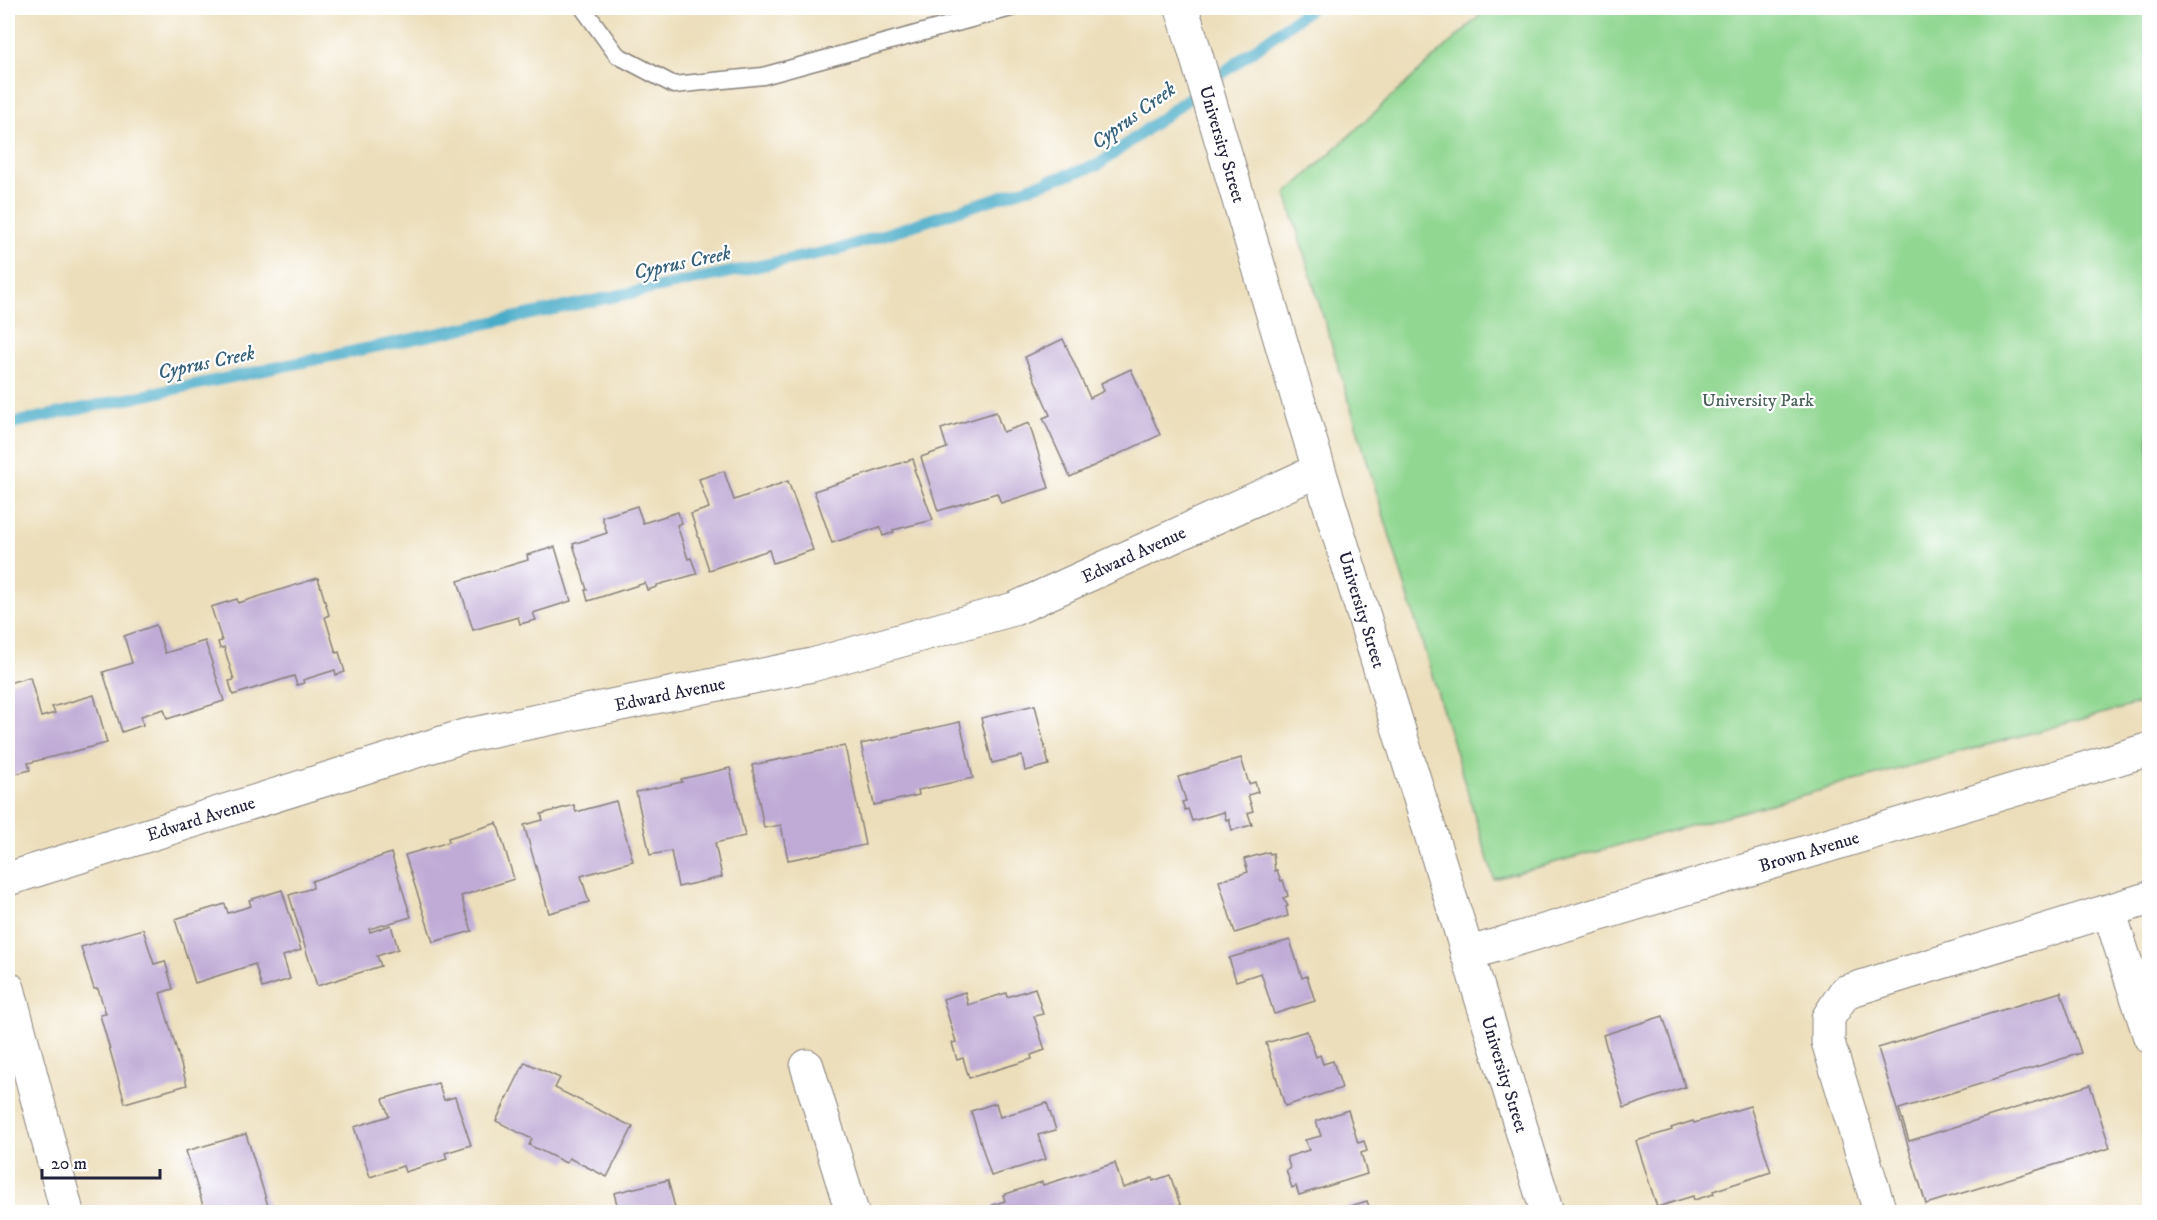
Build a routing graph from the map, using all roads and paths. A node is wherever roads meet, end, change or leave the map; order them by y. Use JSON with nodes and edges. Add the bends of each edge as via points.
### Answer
{"nodes":[{"id":1,"x":583,"y":8,"type":"edge"},
{"id":2,"x":1011,"y":8,"type":"edge"},
{"id":3,"x":1182,"y":8,"type":"edge"},
{"id":4,"x":1318,"y":470,"type":"junction"},
{"id":5,"x":2150,"y":749,"type":"edge"},
{"id":6,"x":8,"y":879,"type":"edge"},
{"id":7,"x":2150,"y":898,"type":"edge"},
{"id":8,"x":2109,"y":910,"type":"junction"},
{"id":9,"x":1467,"y":954,"type":"junction"},
{"id":10,"x":8,"y":988,"type":"edge"},
{"id":11,"x":2150,"y":1037,"type":"edge"},
{"id":12,"x":807,"y":1065,"type":"dead end"},
{"id":13,"x":67,"y":1212,"type":"edge"},
{"id":14,"x":852,"y":1212,"type":"edge"},
{"id":15,"x":1547,"y":1212,"type":"edge"},
{"id":16,"x":1880,"y":1212,"type":"edge"}],
"edges":[{"from":1,"to":2,"type":"lane","via":[[617,56],[674,85],[763,76]]},
{"from":3,"to":4,"type":"street","name":"University Street"},
{"from":4,"to":6,"type":"street","name":"Edward Avenue","via":[[1014,609],[812,664],[464,736]]},
{"from":4,"to":9,"type":"street","name":"University Street"},
{"from":5,"to":9,"type":"street","name":"Brown Avenue"},
{"from":7,"to":8,"type":"street"},
{"from":8,"to":11,"type":"street"},
{"from":8,"to":16,"type":"street","via":[[1845,992],[1828,1018],[1828,1042]]},
{"from":9,"to":15,"type":"street","name":"University Street"},
{"from":10,"to":13,"type":"street"},
{"from":12,"to":14,"type":"street"}]}
